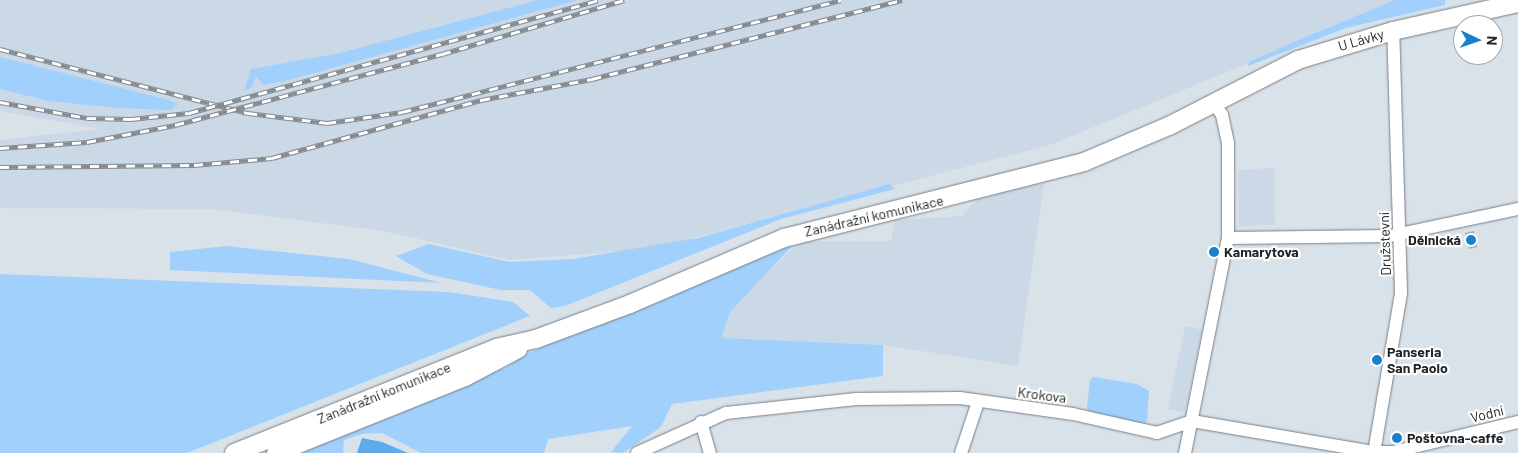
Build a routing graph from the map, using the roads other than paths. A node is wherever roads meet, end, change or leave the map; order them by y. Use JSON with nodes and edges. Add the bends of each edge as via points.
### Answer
{"nodes":[{"id":1,"x":1518,"y":3,"type":"edge"},
{"id":2,"x":1393,"y":31,"type":"junction"},
{"id":3,"x":1214,"y":104,"type":"junction"},
{"id":4,"x":1518,"y":209,"type":"edge"},
{"id":5,"x":1400,"y":233,"type":"junction"},
{"id":6,"x":1228,"y":238,"type":"junction"},
{"id":7,"x":536,"y":339,"type":"junction"},
{"id":8,"x":978,"y":402,"type":"junction"},
{"id":9,"x":1192,"y":421,"type":"junction"},
{"id":10,"x":701,"y":422,"type":"junction"},
{"id":11,"x":1518,"y":422,"type":"edge"},
{"id":12,"x":234,"y":453,"type":"edge"},
{"id":13,"x":276,"y":453,"type":"edge"},
{"id":14,"x":637,"y":453,"type":"edge"},
{"id":15,"x":710,"y":453,"type":"edge"},
{"id":16,"x":961,"y":453,"type":"edge"},
{"id":17,"x":1185,"y":453,"type":"edge"},
{"id":18,"x":1374,"y":453,"type":"edge"}],
"edges":[{"from":1,"to":2,"type":"main road","name":"U Lávky"},
{"from":2,"to":3,"type":"main road","name":"U Lávky","via":[[1298,60]]},
{"from":2,"to":5,"type":"street","name":"Družstevní"},
{"from":3,"to":6,"type":"street","via":[[1225,124],[1228,143]]},
{"from":3,"to":7,"type":"main road","name":"Zanádražní komunikace","via":[[1076,164],[784,238],[630,304]]},
{"from":4,"to":5,"type":"street"},
{"from":5,"to":6,"type":"street"},
{"from":5,"to":18,"type":"street","name":"Družstevní","via":[[1401,293]]},
{"from":6,"to":9,"type":"street"},
{"from":7,"to":12,"type":"main road","name":"Zanádražní komunikace","via":[[496,348]]},
{"from":7,"to":13,"type":"main road","name":"Zanádražní komunikace","via":[[465,377]]},
{"from":8,"to":9,"type":"street","name":"Krokova","via":[[1073,414],[1158,433]]},
{"from":8,"to":10,"type":"street","name":"Krokova","via":[[947,398],[856,399],[748,408]]},
{"from":8,"to":16,"type":"street"},
{"from":9,"to":17,"type":"street"},
{"from":9,"to":18,"type":"street","name":"Krokova"},
{"from":10,"to":14,"type":"street","name":"Krokova"},
{"from":10,"to":15,"type":"street"},
{"from":11,"to":18,"type":"street","name":"Vodní","via":[[1393,452]]}]}
